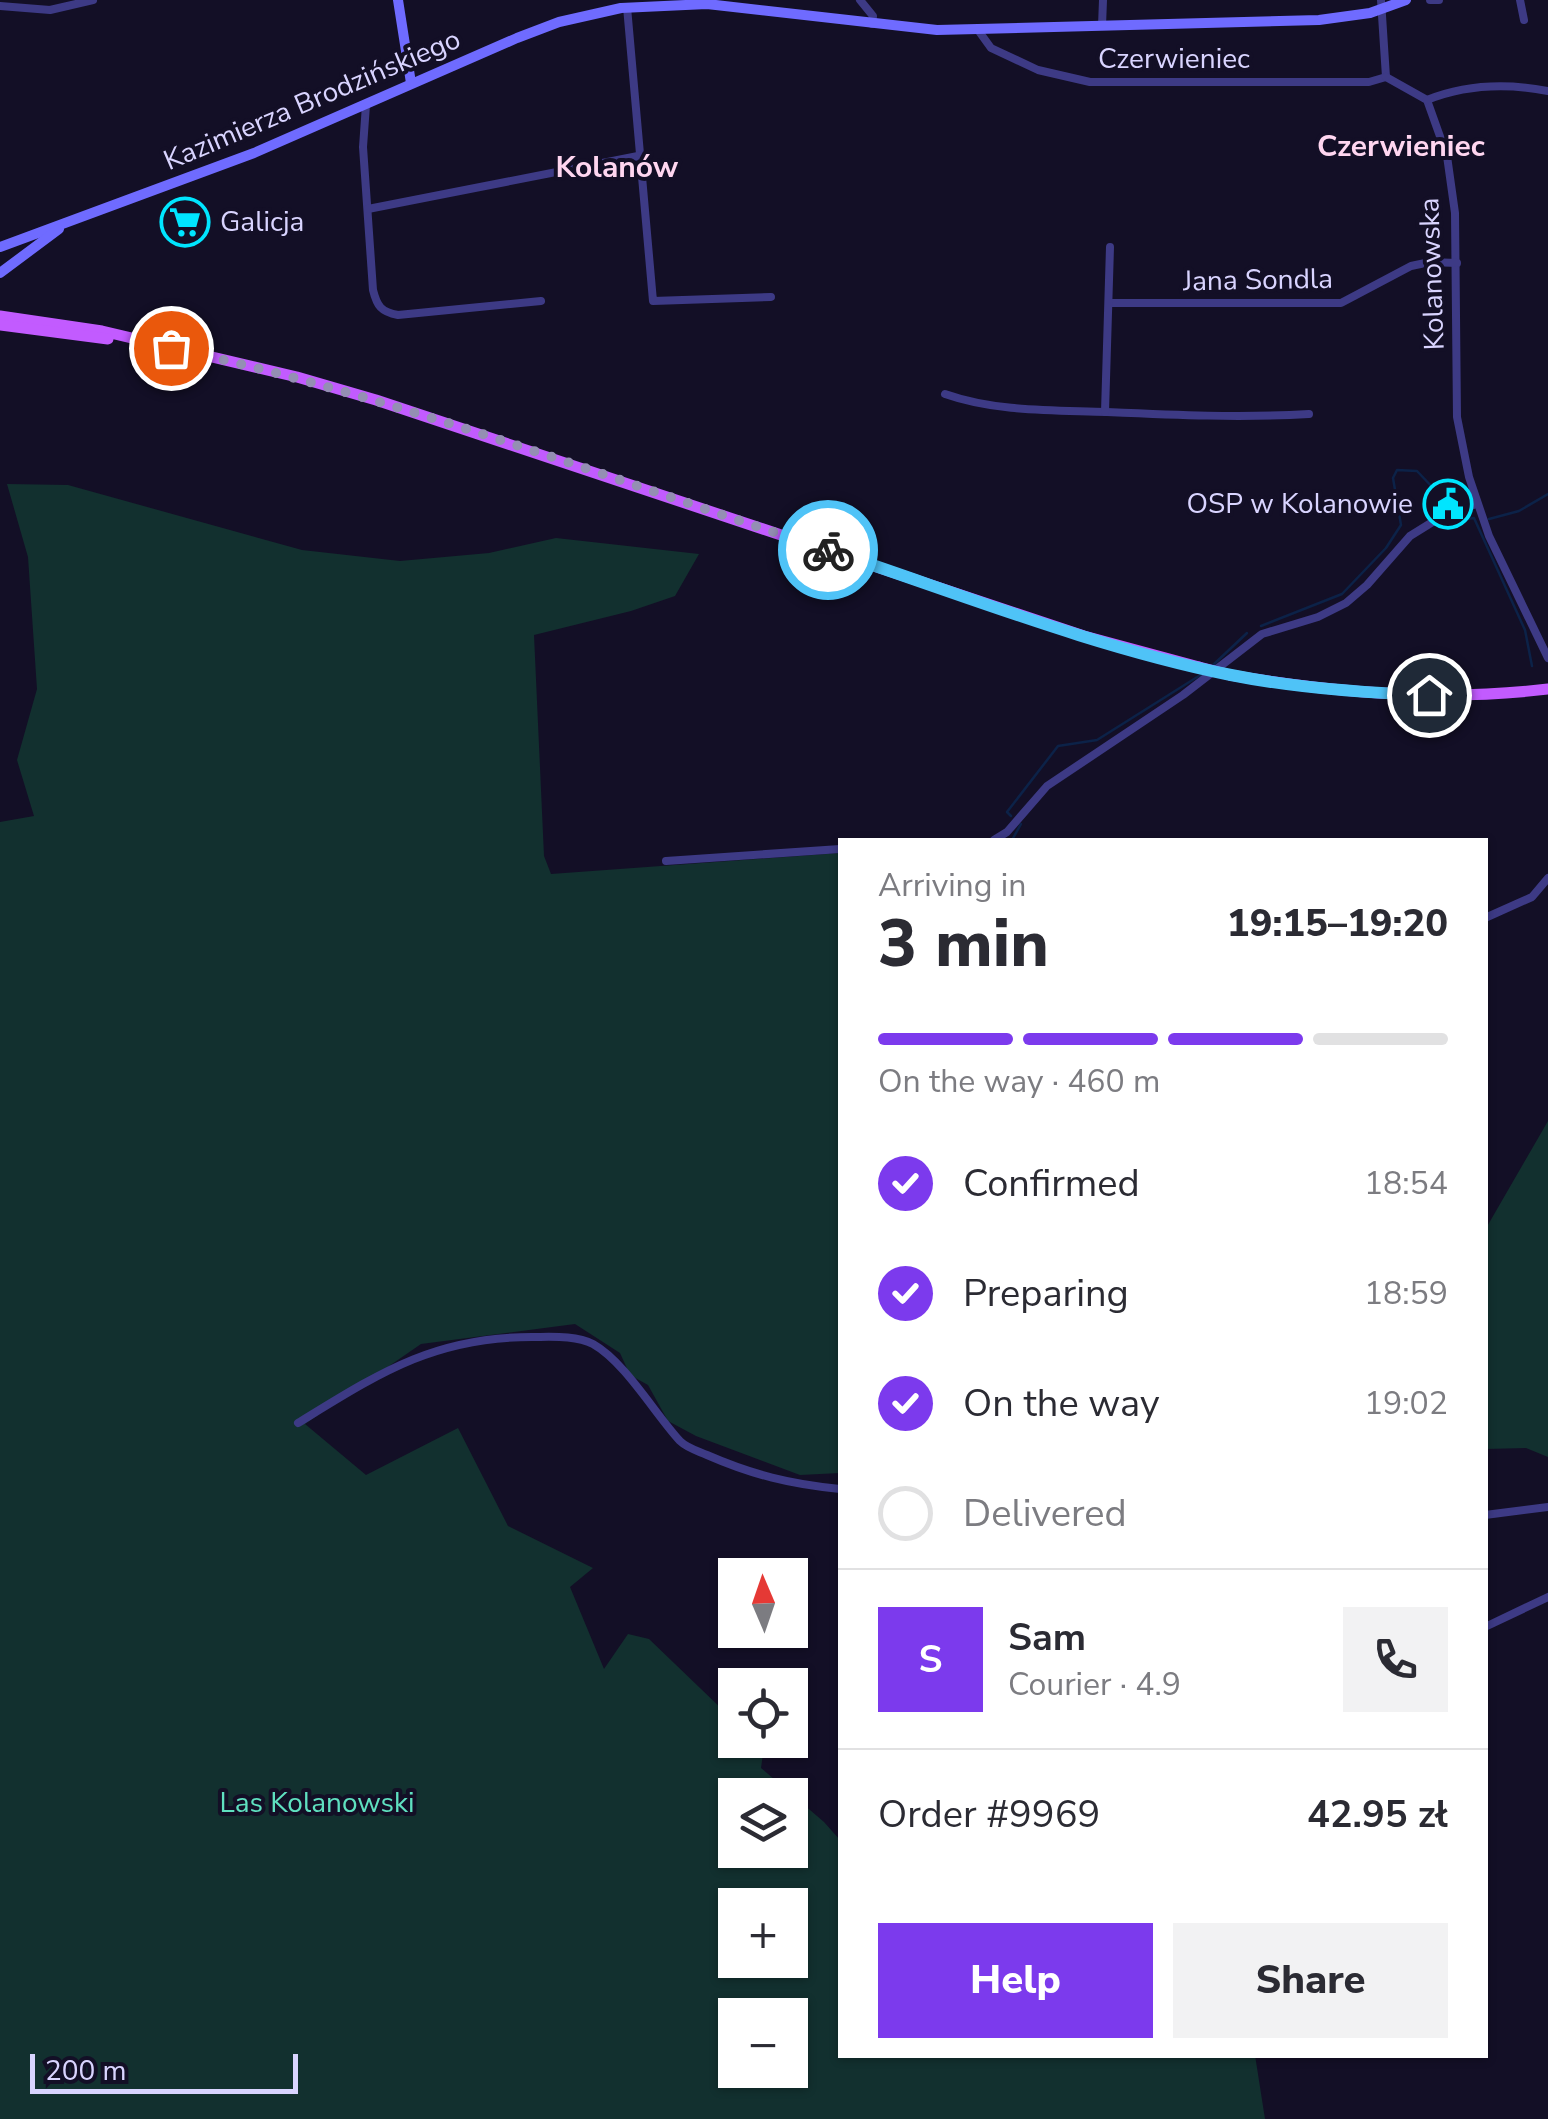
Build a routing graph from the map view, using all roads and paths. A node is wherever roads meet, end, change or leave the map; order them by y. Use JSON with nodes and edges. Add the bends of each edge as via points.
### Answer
{"nodes":[{"id":1,"x":93,"y":0,"type":"edge"},
{"id":2,"x":398,"y":0,"type":"edge"},
{"id":3,"x":860,"y":0,"type":"edge"},
{"id":4,"x":1103,"y":0,"type":"edge"},
{"id":5,"x":1406,"y":0,"type":"edge"},
{"id":6,"x":1430,"y":0,"type":"edge"},
{"id":7,"x":1439,"y":0,"type":"edge"},
{"id":8,"x":1520,"y":0,"type":"edge"},
{"id":9,"x":1381,"y":5,"type":"edge"},
{"id":10,"x":0,"y":6,"type":"edge"},
{"id":11,"x":627,"y":7,"type":"junction"},
{"id":12,"x":1524,"y":20,"type":"dead end"},
{"id":13,"x":872,"y":24,"type":"junction"},
{"id":14,"x":1102,"y":26,"type":"junction"},
{"id":15,"x":978,"y":30,"type":"junction"},
{"id":16,"x":1386,"y":78,"type":"junction"},
{"id":17,"x":411,"y":83,"type":"junction"},
{"id":18,"x":1548,"y":91,"type":"edge"},
{"id":19,"x":1427,"y":100,"type":"junction"},
{"id":20,"x":366,"y":105,"type":"junction"},
{"id":21,"x":642,"y":155,"type":"junction"},
{"id":22,"x":368,"y":208,"type":"junction"},
{"id":23,"x":68,"y":222,"type":"junction"},
{"id":24,"x":0,"y":247,"type":"edge"},
{"id":25,"x":1110,"y":247,"type":"dead end"},
{"id":26,"x":1457,"y":263,"type":"junction"},
{"id":27,"x":0,"y":273,"type":"edge"},
{"id":28,"x":771,"y":297,"type":"dead end"},
{"id":29,"x":541,"y":301,"type":"dead end"},
{"id":30,"x":1110,"y":303,"type":"junction"},
{"id":31,"x":0,"y":316,"type":"edge"},
{"id":32,"x":0,"y":324,"type":"edge"},
{"id":33,"x":171,"y":348,"type":"junction"},
{"id":34,"x":945,"y":394,"type":"dead end"},
{"id":35,"x":1106,"y":412,"type":"junction"},
{"id":36,"x":1308,"y":414,"type":"dead end"},
{"id":37,"x":1476,"y":504,"type":"junction"},
{"id":38,"x":1548,"y":658,"type":"edge"},
{"id":39,"x":1544,"y":690,"type":"edge"},
{"id":40,"x":997,"y":838,"type":"edge"},
{"id":41,"x":838,"y":849,"type":"edge"},
{"id":42,"x":666,"y":862,"type":"dead end"},
{"id":43,"x":1548,"y":878,"type":"edge"},
{"id":44,"x":1488,"y":917,"type":"edge"},
{"id":45,"x":298,"y":1423,"type":"dead end"},
{"id":46,"x":838,"y":1488,"type":"edge"},
{"id":47,"x":1548,"y":1508,"type":"edge"},
{"id":48,"x":1488,"y":1515,"type":"edge"},
{"id":49,"x":1548,"y":1597,"type":"edge"},
{"id":50,"x":1488,"y":1626,"type":"edge"}],
"edges":[{"from":1,"to":10,"type":"street","via":[[50,10]]},
{"from":2,"to":17,"type":"main road"},
{"from":3,"to":13,"type":"street"},
{"from":4,"to":14,"type":"street"},
{"from":5,"to":9,"type":"main road","name":"Kazimierza Brodzińskiego"},
{"from":6,"to":7,"type":"street"},
{"from":8,"to":12,"type":"street"},
{"from":9,"to":14,"type":"main road","name":"Kazimierza Brodzińskiego","via":[[1318,20]]},
{"from":9,"to":16,"type":"street"},
{"from":11,"to":13,"type":"main road","name":"Kazimierza Brodzińskiego","via":[[707,4]]},
{"from":11,"to":17,"type":"main road","name":"Kazimierza Brodzińskiego","via":[[559,22]]},
{"from":11,"to":21,"type":"street"},
{"from":13,"to":15,"type":"main road","name":"Kazimierza Brodzińskiego"},
{"from":14,"to":15,"type":"main road","name":"Kazimierza Brodzińskiego"},
{"from":15,"to":16,"type":"street","name":"Czerwieniec","via":[[991,48],[1038,70],[1090,82]]},
{"from":16,"to":19,"type":"street"},
{"from":17,"to":20,"type":"main road","name":"Kazimierza Brodzińskiego"},
{"from":18,"to":19,"type":"street","via":[[1467,86]]},
{"from":19,"to":26,"type":"street","name":"Kolanowska","via":[[1447,156]]},
{"from":20,"to":22,"type":"street"},
{"from":20,"to":23,"type":"main road","name":"Kazimierza Brodzińskiego"},
{"from":21,"to":22,"type":"street"},
{"from":21,"to":28,"type":"street","via":[[653,300]]},
{"from":22,"to":29,"type":"street","via":[[373,290],[386,313]]},
{"from":23,"to":24,"type":"main road","name":"Kazimierza Brodzińskiego"},
{"from":23,"to":27,"type":"main road","name":"Kazimierza Brodzińskiego"},
{"from":25,"to":30,"type":"street"},
{"from":26,"to":30,"type":"street","name":"Jana Sondla","via":[[1411,266],[1341,303]]},
{"from":26,"to":37,"type":"street","name":"Kolanowska","via":[[1457,418]]},
{"from":30,"to":35,"type":"street"},
{"from":31,"to":33,"type":"main road","via":[[86,327]]},
{"from":32,"to":33,"type":"main road"},
{"from":33,"to":39,"type":"main road","bridge":true,"via":[[376,400],[1084,636],[1230,675],[1372,692]]},
{"from":34,"to":35,"type":"street","via":[[999,406]]},
{"from":35,"to":36,"type":"street"},
{"from":37,"to":38,"type":"street","name":"Kolanowska"},
{"from":37,"to":40,"type":"street","via":[[1410,536],[1346,604],[1262,634],[1047,786]]},
{"from":41,"to":42,"type":"street"},
{"from":43,"to":44,"type":"street","via":[[1532,897]]},
{"from":45,"to":46,"type":"street","via":[[384,1370],[434,1352],[510,1337],[575,1339],[593,1344],[635,1384],[683,1444],[751,1475]]},
{"from":47,"to":48,"type":"street"},
{"from":49,"to":50,"type":"street"}]}
